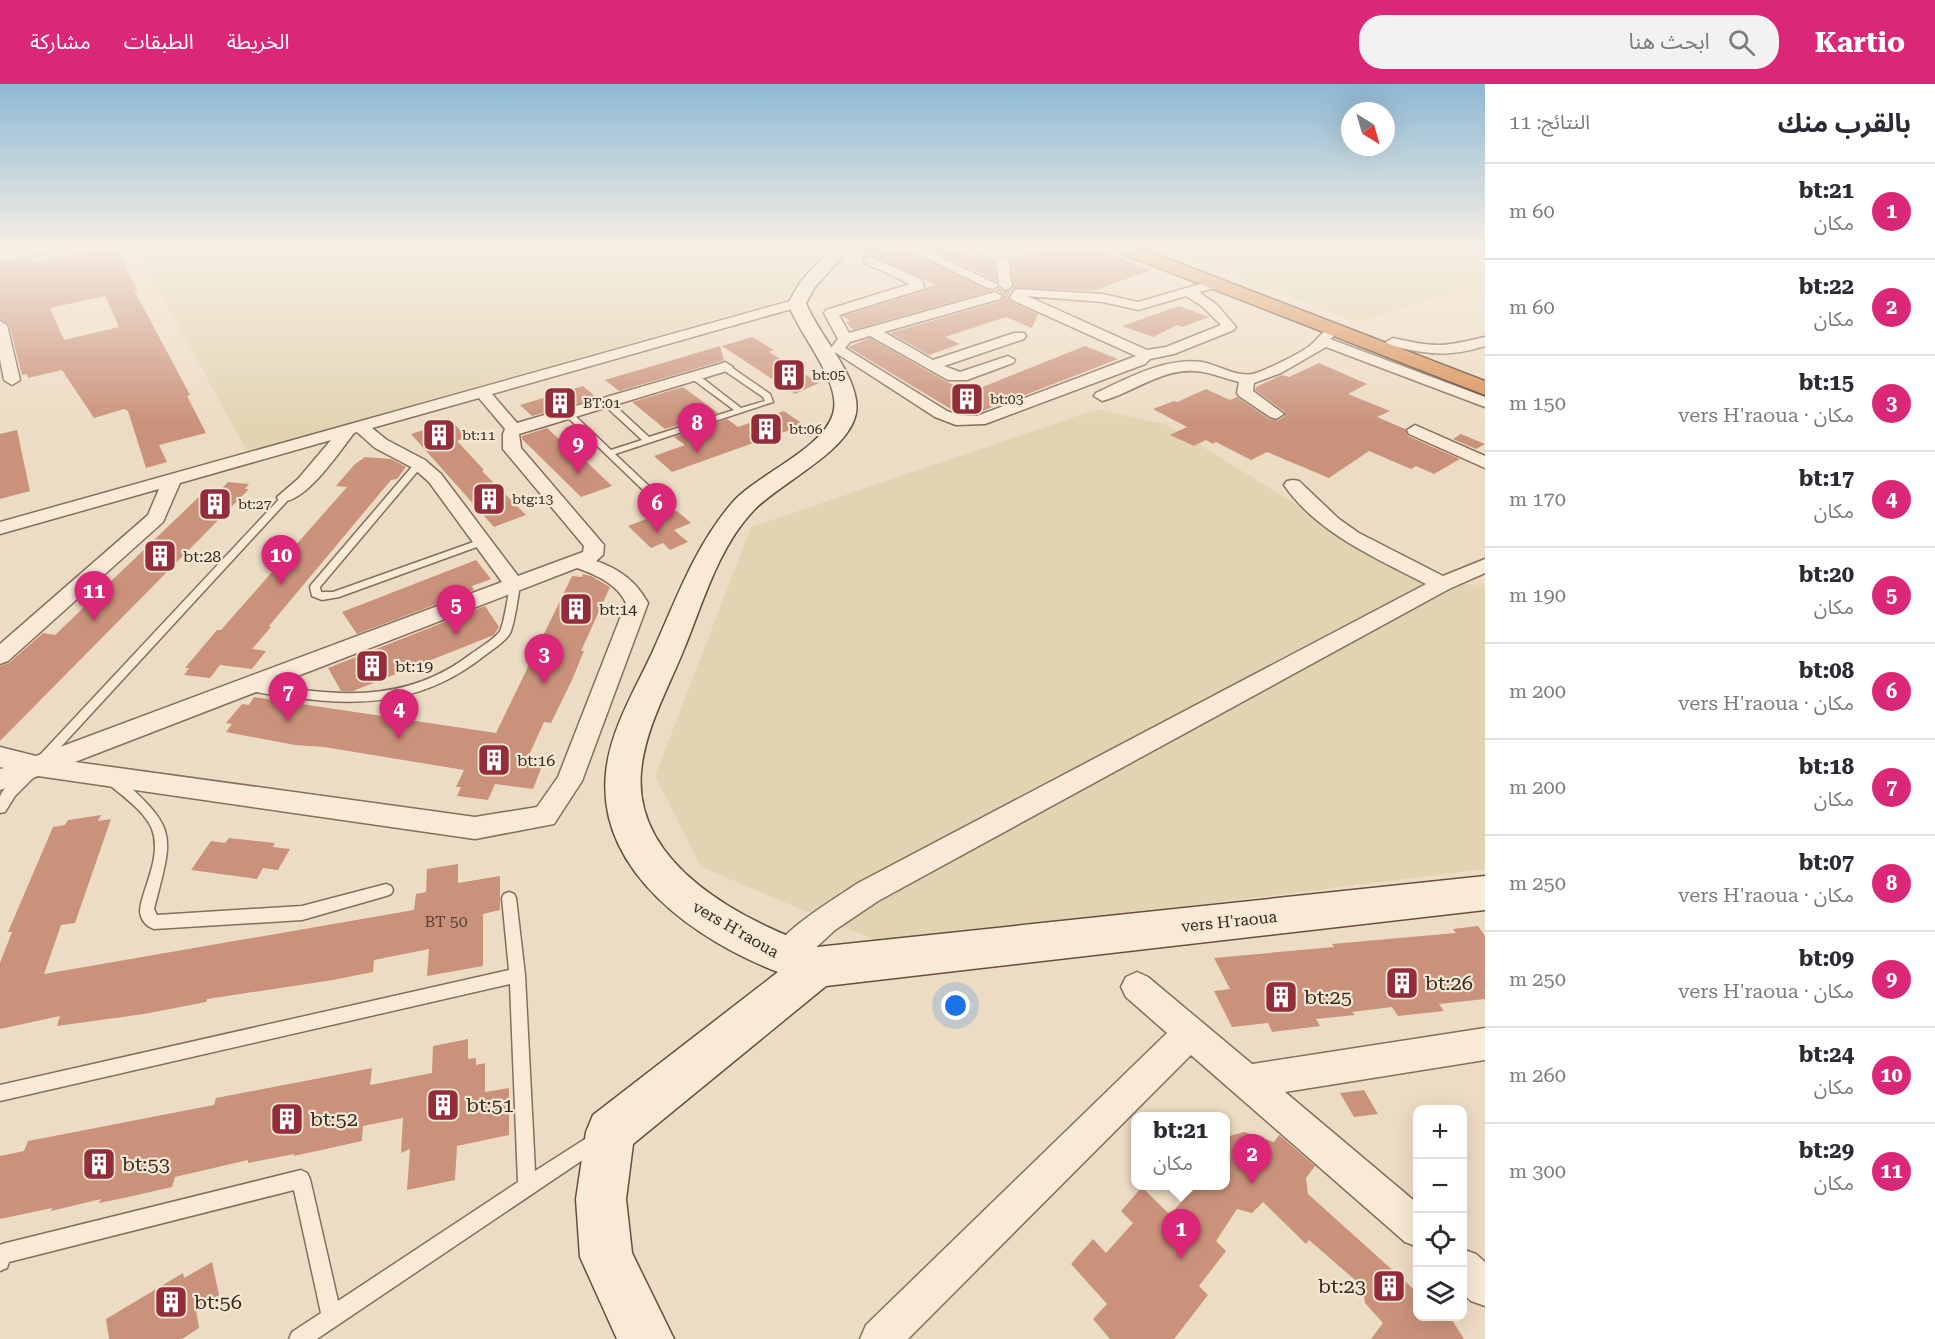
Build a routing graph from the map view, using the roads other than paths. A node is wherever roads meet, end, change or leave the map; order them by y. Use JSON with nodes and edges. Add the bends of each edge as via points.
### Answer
{"nodes":[{"id":1,"x":783,"y":307,"type":"edge"},
{"id":2,"x":798,"y":307,"type":"edge"},
{"id":3,"x":852,"y":307,"type":"edge"},
{"id":4,"x":953,"y":307,"type":"edge"},
{"id":5,"x":1040,"y":307,"type":"edge"},
{"id":6,"x":1210,"y":307,"type":"edge"},
{"id":7,"x":1263,"y":307,"type":"edge"},
{"id":8,"x":1299,"y":307,"type":"edge"},
{"id":9,"x":0,"y":325,"type":"edge"},
{"id":10,"x":871,"y":331,"type":"junction"},
{"id":11,"x":1019,"y":336,"type":"dead end"},
{"id":12,"x":1328,"y":336,"type":"junction"},
{"id":13,"x":844,"y":339,"type":"junction"},
{"id":14,"x":1485,"y":341,"type":"edge"},
{"id":15,"x":1393,"y":342,"type":"junction"},
{"id":16,"x":1145,"y":355,"type":"junction"},
{"id":17,"x":1008,"y":360,"type":"dead end"},
{"id":18,"x":932,"y":365,"type":"junction"},
{"id":19,"x":725,"y":367,"type":"joint"},
{"id":20,"x":694,"y":376,"type":"junction"},
{"id":21,"x":1485,"y":377,"type":"edge"},
{"id":22,"x":1247,"y":378,"type":"junction"},
{"id":23,"x":12,"y":380,"type":"dead end"},
{"id":24,"x":1485,"y":389,"type":"edge"},
{"id":25,"x":482,"y":392,"type":"junction"},
{"id":26,"x":1102,"y":396,"type":"dead end"},
{"id":27,"x":606,"y":402,"type":"junction"},
{"id":28,"x":1485,"y":402,"type":"edge"},
{"id":29,"x":740,"y":411,"type":"junction"},
{"id":30,"x":567,"y":413,"type":"junction"},
{"id":31,"x":1276,"y":414,"type":"dead end"},
{"id":32,"x":354,"y":429,"type":"junction"},
{"id":33,"x":514,"y":429,"type":"junction"},
{"id":34,"x":1415,"y":430,"type":"dead end"},
{"id":35,"x":648,"y":441,"type":"junction"},
{"id":36,"x":609,"y":453,"type":"junction"},
{"id":37,"x":1485,"y":463,"type":"edge"},
{"id":38,"x":419,"y":464,"type":"junction"},
{"id":39,"x":172,"y":480,"type":"junction"},
{"id":40,"x":1293,"y":485,"type":"dead end"},
{"id":41,"x":647,"y":489,"type":"dead end"},
{"id":42,"x":286,"y":497,"type":"joint"},
{"id":43,"x":0,"y":528,"type":"edge"},
{"id":44,"x":482,"y":542,"type":"junction"},
{"id":45,"x":579,"y":562,"type":"junction"},
{"id":46,"x":1485,"y":565,"type":"edge"},
{"id":47,"x":1442,"y":584,"type":"junction"},
{"id":48,"x":515,"y":586,"type":"junction"},
{"id":49,"x":0,"y":656,"type":"edge"},
{"id":50,"x":250,"y":686,"type":"junction"},
{"id":51,"x":0,"y":757,"type":"edge"},
{"id":52,"x":36,"y":766,"type":"junction"},
{"id":53,"x":110,"y":777,"type":"junction"},
{"id":54,"x":0,"y":780,"type":"edge"},
{"id":55,"x":0,"y":808,"type":"edge"},
{"id":56,"x":386,"y":890,"type":"dead end"},
{"id":57,"x":1485,"y":892,"type":"edge"},
{"id":58,"x":509,"y":898,"type":"dead end"},
{"id":59,"x":800,"y":962,"type":"junction"},
{"id":60,"x":517,"y":975,"type":"junction"},
{"id":61,"x":1137,"y":987,"type":"dead end"},
{"id":62,"x":1190,"y":1033,"type":"junction"},
{"id":63,"x":1485,"y":1044,"type":"edge"},
{"id":64,"x":1246,"y":1082,"type":"junction"},
{"id":65,"x":0,"y":1093,"type":"edge"},
{"id":66,"x":610,"y":1132,"type":"junction"},
{"id":67,"x":527,"y":1187,"type":"junction"},
{"id":68,"x":1413,"y":1225,"type":"edge"},
{"id":69,"x":0,"y":1261,"type":"edge"},
{"id":70,"x":1467,"y":1272,"type":"edge"},
{"id":71,"x":1485,"y":1287,"type":"edge"},
{"id":72,"x":332,"y":1317,"type":"junction"},
{"id":73,"x":299,"y":1339,"type":"edge"},
{"id":74,"x":646,"y":1339,"type":"edge"},
{"id":75,"x":880,"y":1339,"type":"edge"}],
"edges":[{"from":1,"to":25,"type":"street"},
{"from":2,"to":59,"type":"street","name":"vers H'raoua","via":[[843,388],[845,415],[820,445],[745,504],[727,526],[699,576],[630,742],[622,775],[628,824],[640,849],[660,875],[717,921]]},
{"from":3,"to":13,"type":"street","via":[[831,313]]},
{"from":4,"to":10,"type":"street"},
{"from":5,"to":16,"type":"street"},
{"from":6,"to":16,"type":"street","via":[[1229,327],[1169,351]]},
{"from":7,"to":12,"type":"highway"},
{"from":8,"to":15,"type":"highway"},
{"from":9,"to":23,"type":"street"},
{"from":10,"to":13,"type":"street"},
{"from":10,"to":18,"type":"street"},
{"from":11,"to":18,"type":"street"},
{"from":12,"to":22,"type":"street","via":[[1317,347],[1260,376]]},
{"from":12,"to":24,"type":"highway"},
{"from":12,"to":28,"type":"street","via":[[1436,386]]},
{"from":13,"to":16,"type":"street","via":[[837,349],[956,420],[980,421],[1140,361]]},
{"from":14,"to":15,"type":"street","via":[[1455,351],[1436,352]]},
{"from":15,"to":21,"type":"highway"},
{"from":17,"to":18,"type":"street","via":[[962,377],[953,377]]},
{"from":19,"to":20,"type":"street"},
{"from":19,"to":29,"type":"lane","via":[[767,396],[769,402]]},
{"from":20,"to":27,"type":"street"},
{"from":20,"to":29,"type":"lane"},
{"from":22,"to":26,"type":"street","via":[[1202,366],[1184,366]]},
{"from":22,"to":31,"type":"street","via":[[1245,393]]},
{"from":25,"to":32,"type":"street"},
{"from":25,"to":33,"type":"street"},
{"from":27,"to":30,"type":"street"},
{"from":27,"to":35,"type":"lane"},
{"from":29,"to":35,"type":"lane"},
{"from":30,"to":33,"type":"street"},
{"from":30,"to":36,"type":"lane"},
{"from":32,"to":38,"type":"street"},
{"from":32,"to":39,"type":"street"},
{"from":32,"to":42,"type":"street"},
{"from":33,"to":45,"type":"street","via":[[512,449],[594,545],[593,555]]},
{"from":34,"to":37,"type":"street"},
{"from":35,"to":36,"type":"lane"},
{"from":36,"to":41,"type":"lane"},
{"from":38,"to":44,"type":"street","via":[[435,478]]},
{"from":38,"to":44,"type":"lane","via":[[315,587],[316,594],[335,595]]},
{"from":39,"to":43,"type":"street"},
{"from":39,"to":49,"type":"street","via":[[156,518]]},
{"from":40,"to":47,"type":"street","via":[[1352,537]]},
{"from":42,"to":52,"type":"lane"},
{"from":44,"to":48,"type":"street"},
{"from":45,"to":48,"type":"street"},
{"from":45,"to":53,"type":"street","via":[[604,570],[633,593],[637,603],[569,781],[545,816],[476,828]]},
{"from":46,"to":47,"type":"street"},
{"from":47,"to":59,"type":"street","via":[[868,892],[825,921]]},
{"from":48,"to":50,"type":"street"},
{"from":48,"to":50,"type":"lane","via":[[505,633],[449,675],[407,692],[334,699]]},
{"from":50,"to":52,"type":"street"},
{"from":51,"to":52,"type":"street"},
{"from":52,"to":53,"type":"street"},
{"from":52,"to":54,"type":"street"},
{"from":52,"to":55,"type":"lane"},
{"from":53,"to":56,"type":"lane","via":[[151,818],[161,840],[147,909],[154,922],[302,913]]},
{"from":57,"to":59,"type":"street","name":"vers H'raoua"},
{"from":58,"to":60,"type":"lane"},
{"from":59,"to":66,"type":"street"},
{"from":60,"to":65,"type":"lane"},
{"from":60,"to":67,"type":"lane"},
{"from":61,"to":62,"type":"street"},
{"from":62,"to":64,"type":"street"},
{"from":62,"to":75,"type":"street"},
{"from":63,"to":64,"type":"street"},
{"from":64,"to":68,"type":"street"},
{"from":66,"to":67,"type":"lane"},
{"from":66,"to":74,"type":"street","via":[[601,1199],[606,1257]]},
{"from":67,"to":72,"type":"lane"},
{"from":69,"to":72,"type":"lane","via":[[2,1254],[301,1179]]},
{"from":70,"to":71,"type":"street"},
{"from":72,"to":73,"type":"lane"}]}
